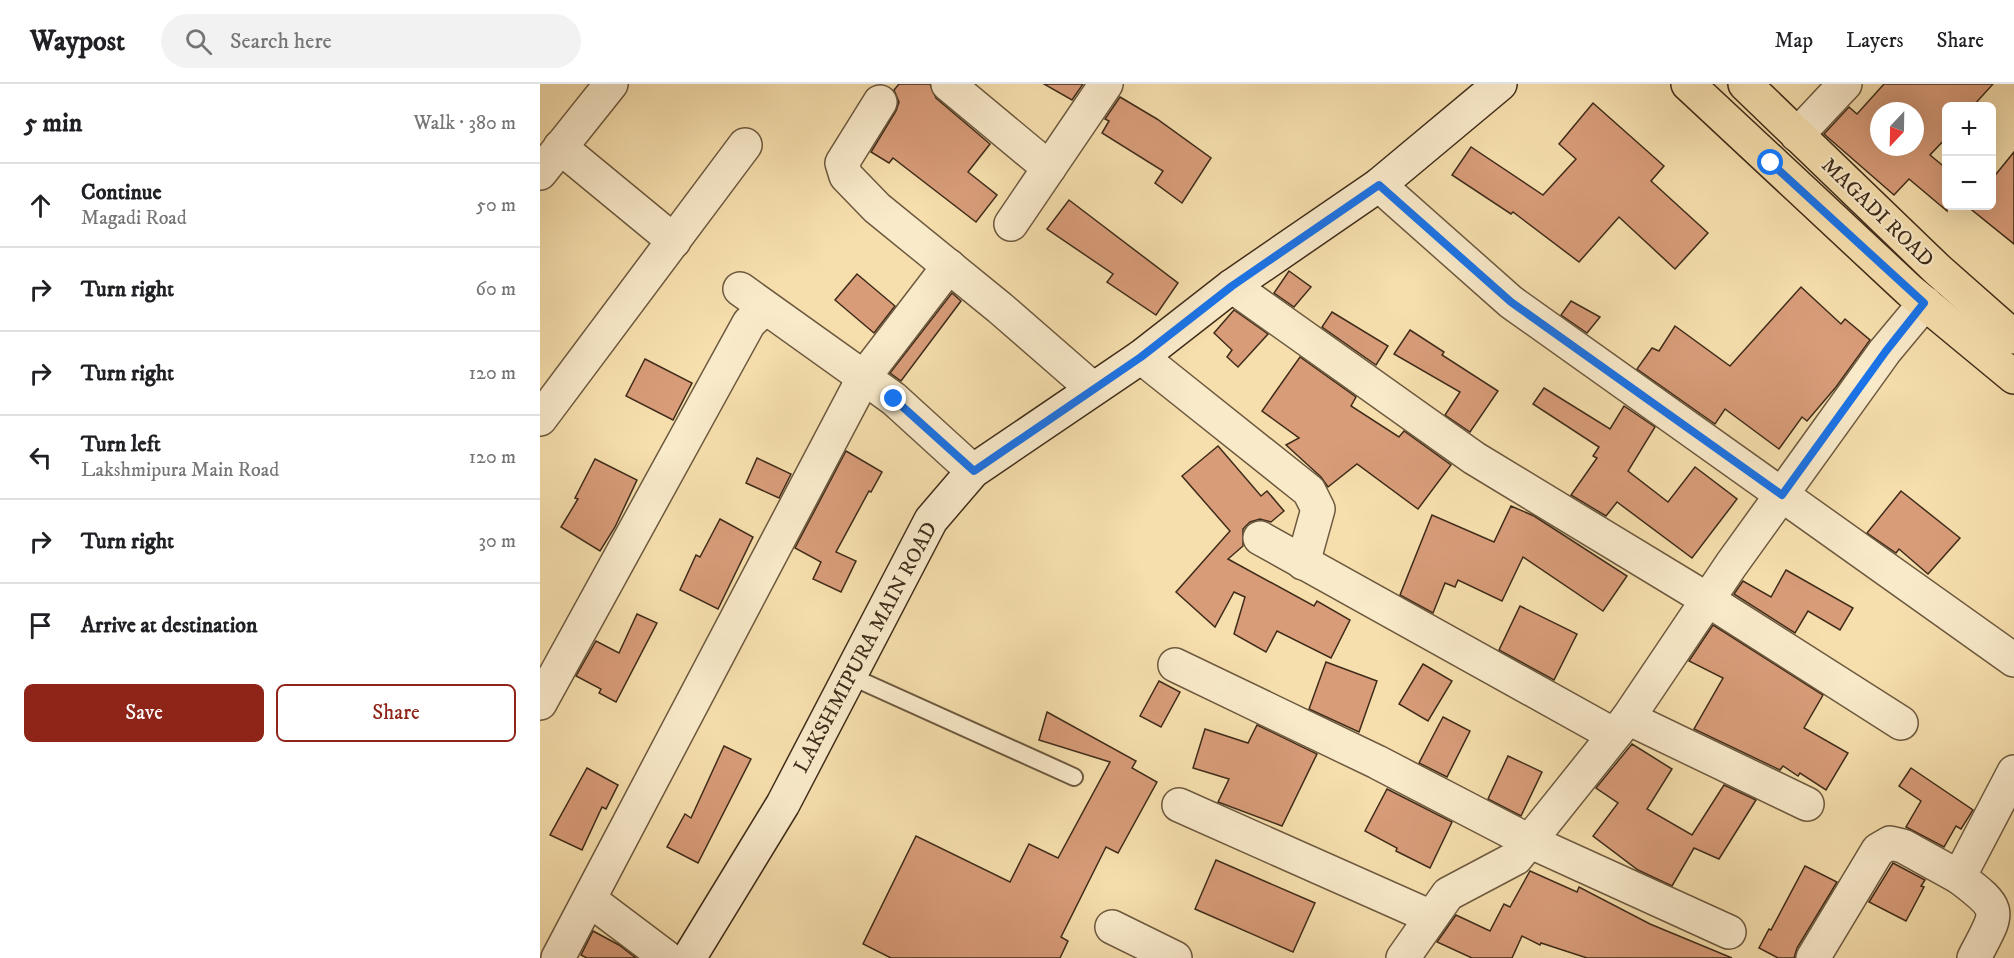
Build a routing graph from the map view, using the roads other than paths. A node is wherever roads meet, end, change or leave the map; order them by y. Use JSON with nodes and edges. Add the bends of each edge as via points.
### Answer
{"nodes":[{"id":1,"x":611,"y":84,"type":"edge"},
{"id":2,"x":948,"y":84,"type":"edge"},
{"id":3,"x":1106,"y":84,"type":"edge"},
{"id":4,"x":1500,"y":84,"type":"edge"},
{"id":5,"x":1688,"y":84,"type":"edge"},
{"id":6,"x":1745,"y":84,"type":"edge"},
{"id":7,"x":1845,"y":84,"type":"edge"},
{"id":8,"x":880,"y":102,"type":"dead end"},
{"id":9,"x":1797,"y":135,"type":"junction"},
{"id":10,"x":745,"y":145,"type":"dead end"},
{"id":11,"x":560,"y":147,"type":"junction"},
{"id":12,"x":1049,"y":168,"type":"junction"},
{"id":13,"x":540,"y":173,"type":"edge"},
{"id":14,"x":1379,"y":185,"type":"junction"},
{"id":15,"x":1011,"y":224,"type":"dead end"},
{"id":16,"x":674,"y":241,"type":"junction"},
{"id":17,"x":949,"y":266,"type":"junction"},
{"id":18,"x":1232,"y":286,"type":"junction"},
{"id":19,"x":1924,"y":303,"type":"junction"},
{"id":20,"x":2014,"y":337,"type":"edge"},
{"id":21,"x":1141,"y":357,"type":"junction"},
{"id":22,"x":864,"y":377,"type":"junction"},
{"id":23,"x":2014,"y":377,"type":"edge"},
{"id":24,"x":1093,"y":389,"type":"junction"},
{"id":25,"x":540,"y":419,"type":"edge"},
{"id":26,"x":974,"y":471,"type":"junction"},
{"id":27,"x":1782,"y":495,"type":"junction"},
{"id":28,"x":1260,"y":538,"type":"dead end"},
{"id":29,"x":1303,"y":563,"type":"junction"},
{"id":30,"x":1708,"y":600,"type":"junction"},
{"id":31,"x":2014,"y":660,"type":"edge"},
{"id":32,"x":1175,"y":665,"type":"dead end"},
{"id":33,"x":848,"y":675,"type":"junction"},
{"id":34,"x":540,"y":703,"type":"edge"},
{"id":35,"x":1901,"y":723,"type":"dead end"},
{"id":36,"x":1621,"y":727,"type":"junction"},
{"id":37,"x":2014,"y":771,"type":"edge"},
{"id":38,"x":1074,"y":777,"type":"dead end"},
{"id":39,"x":1807,"y":804,"type":"dead end"},
{"id":40,"x":1179,"y":805,"type":"dead end"},
{"id":41,"x":1529,"y":841,"type":"junction"},
{"id":42,"x":1959,"y":877,"type":"junction"},
{"id":43,"x":590,"y":900,"type":"junction"},
{"id":44,"x":1431,"y":917,"type":"junction"},
{"id":45,"x":1112,"y":927,"type":"dead end"},
{"id":46,"x":1729,"y":932,"type":"dead end"},
{"id":47,"x":558,"y":958,"type":"edge"},
{"id":48,"x":667,"y":958,"type":"edge"},
{"id":49,"x":689,"y":958,"type":"edge"},
{"id":50,"x":1175,"y":958,"type":"edge"},
{"id":51,"x":1403,"y":958,"type":"edge"},
{"id":52,"x":1813,"y":958,"type":"edge"},
{"id":53,"x":1974,"y":958,"type":"edge"}],
"edges":[{"from":1,"to":11,"type":"street"},
{"from":2,"to":12,"type":"street"},
{"from":3,"to":12,"type":"street"},
{"from":4,"to":14,"type":"street","name":"LAKSHMIPURA MAIN ROAD"},
{"from":5,"to":19,"type":"main road","name":"MAGADI ROAD"},
{"from":6,"to":9,"type":"main road","name":"MAGADI ROAD"},
{"from":7,"to":9,"type":"street"},
{"from":8,"to":17,"type":"street","via":[[842,163],[846,176],[877,208]]},
{"from":9,"to":20,"type":"main road","name":"MAGADI ROAD"},
{"from":10,"to":16,"type":"street"},
{"from":11,"to":13,"type":"street"},
{"from":11,"to":16,"type":"street"},
{"from":12,"to":15,"type":"street"},
{"from":14,"to":18,"type":"street","name":"LAKSHMIPURA MAIN ROAD"},
{"from":14,"to":27,"type":"street","via":[[1511,302]]},
{"from":16,"to":25,"type":"street"},
{"from":17,"to":22,"type":"street"},
{"from":17,"to":24,"type":"street"},
{"from":18,"to":21,"type":"street","name":"LAKSHMIPURA MAIN ROAD"},
{"from":18,"to":30,"type":"street","via":[[1474,458]]},
{"from":19,"to":23,"type":"main road","name":"MAGADI ROAD"},
{"from":19,"to":27,"type":"street"},
{"from":21,"to":24,"type":"street","name":"LAKSHMIPURA MAIN ROAD"},
{"from":21,"to":29,"type":"street","via":[[1310,491],[1318,509]]},
{"from":22,"to":26,"type":"street"},
{"from":22,"to":34,"type":"street","via":[[752,298],[749,323]]},
{"from":22,"to":43,"type":"street"},
{"from":24,"to":26,"type":"street","name":"LAKSHMIPURA MAIN ROAD"},
{"from":26,"to":33,"type":"street","name":"LAKSHMIPURA MAIN ROAD","via":[[931,520]]},
{"from":27,"to":30,"type":"street"},
{"from":27,"to":31,"type":"street"},
{"from":28,"to":29,"type":"street"},
{"from":29,"to":36,"type":"street"},
{"from":30,"to":35,"type":"street"},
{"from":30,"to":36,"type":"street"},
{"from":32,"to":41,"type":"street","via":[[1377,762]]},
{"from":33,"to":38,"type":"lane"},
{"from":33,"to":49,"type":"street","name":"LAKSHMIPURA MAIN ROAD","via":[[783,804]]},
{"from":36,"to":39,"type":"street"},
{"from":36,"to":41,"type":"street"},
{"from":37,"to":42,"type":"street"},
{"from":40,"to":44,"type":"street"},
{"from":41,"to":44,"type":"street","via":[[1516,858],[1448,894]]},
{"from":41,"to":46,"type":"street"},
{"from":42,"to":52,"type":"street","via":[[1890,843],[1878,850]]},
{"from":42,"to":53,"type":"street","via":[[1987,898],[1995,912]]},
{"from":43,"to":47,"type":"street"},
{"from":43,"to":48,"type":"street"},
{"from":44,"to":51,"type":"street"},
{"from":45,"to":50,"type":"street"}]}
